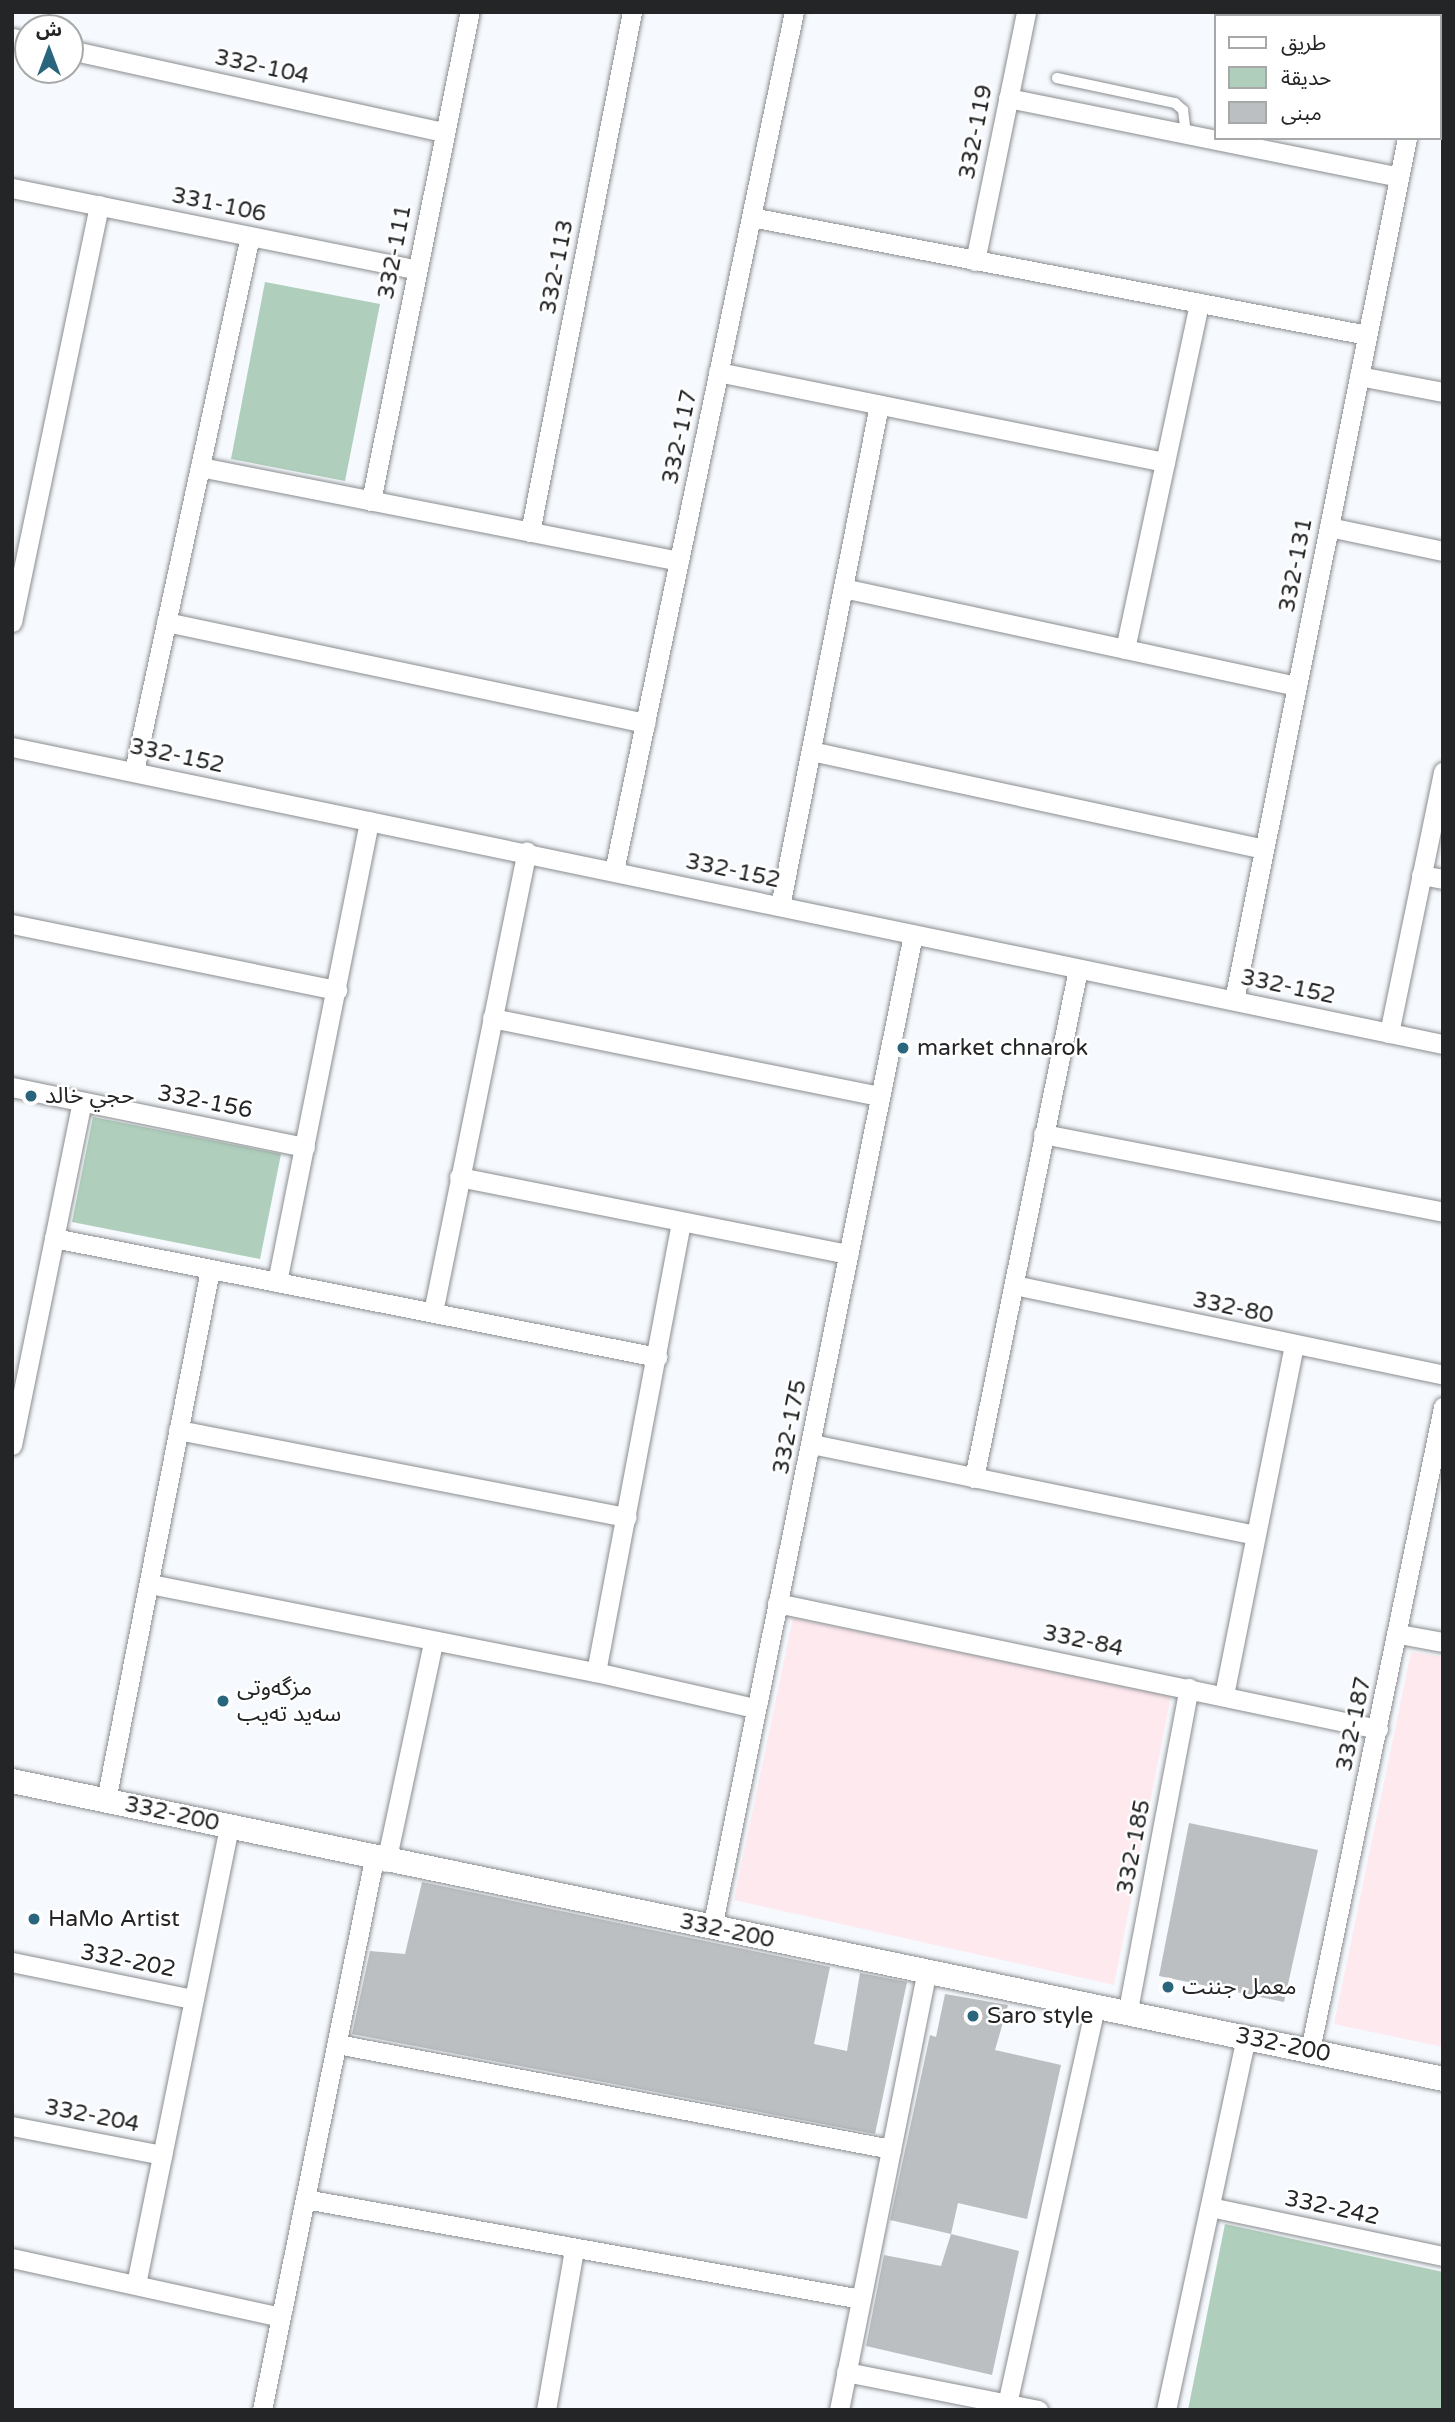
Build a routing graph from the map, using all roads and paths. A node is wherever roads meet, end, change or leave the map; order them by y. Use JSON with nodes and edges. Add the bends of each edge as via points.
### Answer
{"nodes":[{"id":1,"x":470,"y":12,"type":"edge"},
{"id":2,"x":632,"y":12,"type":"edge"},
{"id":3,"x":794,"y":12,"type":"edge"},
{"id":4,"x":1026,"y":12,"type":"edge"},
{"id":5,"x":84,"y":53,"type":"edge"},
{"id":6,"x":1057,"y":78,"type":"dead end"},
{"id":7,"x":1008,"y":99,"type":"junction"},
{"id":8,"x":444,"y":132,"type":"junction"},
{"id":9,"x":1186,"y":134,"type":"junction"},
{"id":10,"x":1214,"y":140,"type":"edge"},
{"id":11,"x":1216,"y":140,"type":"edge"},
{"id":12,"x":1407,"y":140,"type":"edge"},
{"id":13,"x":1399,"y":177,"type":"junction"},
{"id":14,"x":12,"y":188,"type":"edge"},
{"id":15,"x":99,"y":205,"type":"junction"},
{"id":16,"x":751,"y":217,"type":"junction"},
{"id":17,"x":250,"y":236,"type":"junction"},
{"id":18,"x":975,"y":261,"type":"junction"},
{"id":19,"x":417,"y":270,"type":"junction"},
{"id":20,"x":1199,"y":303,"type":"junction"},
{"id":21,"x":1367,"y":335,"type":"junction"},
{"id":22,"x":719,"y":372,"type":"junction"},
{"id":23,"x":1359,"y":376,"type":"junction"},
{"id":24,"x":1443,"y":392,"type":"edge"},
{"id":25,"x":879,"y":405,"type":"junction"},
{"id":26,"x":1165,"y":462,"type":"junction"},
{"id":27,"x":200,"y":467,"type":"junction"},
{"id":28,"x":371,"y":501,"type":"junction"},
{"id":29,"x":1329,"y":527,"type":"junction"},
{"id":30,"x":530,"y":532,"type":"junction"},
{"id":31,"x":1443,"y":551,"type":"edge"},
{"id":32,"x":679,"y":561,"type":"junction"},
{"id":33,"x":843,"y":588,"type":"junction"},
{"id":34,"x":12,"y":622,"type":"edge"},
{"id":35,"x":166,"y":622,"type":"junction"},
{"id":36,"x":1125,"y":649,"type":"junction"},
{"id":37,"x":1297,"y":686,"type":"junction"},
{"id":38,"x":645,"y":723,"type":"junction"},
{"id":39,"x":12,"y":747,"type":"edge"},
{"id":40,"x":811,"y":751,"type":"junction"},
{"id":41,"x":134,"y":772,"type":"junction"},
{"id":42,"x":1443,"y":772,"type":"edge"},
{"id":43,"x":369,"y":821,"type":"junction"},
{"id":44,"x":1264,"y":849,"type":"junction"},
{"id":45,"x":527,"y":852,"type":"junction"},
{"id":46,"x":614,"y":871,"type":"junction"},
{"id":47,"x":1421,"y":875,"type":"junction"},
{"id":48,"x":1443,"y":879,"type":"edge"},
{"id":49,"x":780,"y":906,"type":"junction"},
{"id":50,"x":12,"y":924,"type":"edge"},
{"id":51,"x":913,"y":935,"type":"junction"},
{"id":52,"x":1078,"y":969,"type":"junction"},
{"id":53,"x":337,"y":989,"type":"junction"},
{"id":54,"x":1234,"y":1000,"type":"junction"},
{"id":55,"x":492,"y":1018,"type":"junction"},
{"id":56,"x":1389,"y":1033,"type":"junction"},
{"id":57,"x":1443,"y":1044,"type":"edge"},
{"id":58,"x":12,"y":1087,"type":"edge"},
{"id":59,"x":880,"y":1096,"type":"junction"},
{"id":60,"x":82,"y":1102,"type":"junction"},
{"id":61,"x":1043,"y":1134,"type":"junction"},
{"id":62,"x":305,"y":1147,"type":"junction"},
{"id":63,"x":459,"y":1177,"type":"junction"},
{"id":64,"x":1443,"y":1212,"type":"edge"},
{"id":65,"x":681,"y":1222,"type":"junction"},
{"id":66,"x":54,"y":1238,"type":"junction"},
{"id":67,"x":848,"y":1254,"type":"junction"},
{"id":68,"x":210,"y":1270,"type":"junction"},
{"id":69,"x":278,"y":1282,"type":"junction"},
{"id":70,"x":1014,"y":1284,"type":"junction"},
{"id":71,"x":433,"y":1312,"type":"junction"},
{"id":72,"x":1294,"y":1346,"type":"junction"},
{"id":73,"x":657,"y":1357,"type":"junction"},
{"id":74,"x":1443,"y":1376,"type":"edge"},
{"id":75,"x":1443,"y":1407,"type":"edge"},
{"id":76,"x":178,"y":1430,"type":"junction"},
{"id":77,"x":812,"y":1444,"type":"junction"},
{"id":78,"x":12,"y":1445,"type":"edge"},
{"id":79,"x":974,"y":1478,"type":"junction"},
{"id":80,"x":1435,"y":1482,"type":"edge"},
{"id":81,"x":627,"y":1517,"type":"junction"},
{"id":82,"x":1255,"y":1535,"type":"junction"},
{"id":83,"x":150,"y":1584,"type":"junction"},
{"id":84,"x":778,"y":1603,"type":"junction"},
{"id":85,"x":1399,"y":1634,"type":"junction"},
{"id":86,"x":1443,"y":1642,"type":"edge"},
{"id":87,"x":433,"y":1643,"type":"junction"},
{"id":88,"x":596,"y":1672,"type":"junction"},
{"id":89,"x":1189,"y":1688,"type":"junction"},
{"id":90,"x":1224,"y":1695,"type":"junction"},
{"id":91,"x":754,"y":1708,"type":"junction"},
{"id":92,"x":1378,"y":1729,"type":"junction"},
{"id":93,"x":12,"y":1781,"type":"edge"},
{"id":94,"x":106,"y":1800,"type":"junction"},
{"id":95,"x":229,"y":1826,"type":"junction"},
{"id":96,"x":380,"y":1861,"type":"junction"},
{"id":97,"x":712,"y":1928,"type":"junction"},
{"id":98,"x":12,"y":1962,"type":"edge"},
{"id":99,"x":926,"y":1974,"type":"junction"},
{"id":100,"x":193,"y":1999,"type":"junction"},
{"id":101,"x":1095,"y":2008,"type":"junction"},
{"id":102,"x":1127,"y":2015,"type":"junction"},
{"id":103,"x":1246,"y":2037,"type":"junction"},
{"id":104,"x":337,"y":2044,"type":"junction"},
{"id":105,"x":1310,"y":2050,"type":"junction"},
{"id":106,"x":1443,"y":2079,"type":"edge"},
{"id":107,"x":12,"y":2126,"type":"edge"},
{"id":108,"x":891,"y":2149,"type":"junction"},
{"id":109,"x":162,"y":2155,"type":"junction"},
{"id":110,"x":305,"y":2199,"type":"junction"},
{"id":111,"x":1210,"y":2207,"type":"junction"},
{"id":112,"x":574,"y":2249,"type":"junction"},
{"id":113,"x":1443,"y":2256,"type":"edge"},
{"id":114,"x":12,"y":2258,"type":"edge"},
{"id":115,"x":136,"y":2284,"type":"junction"},
{"id":116,"x":861,"y":2299,"type":"junction"},
{"id":117,"x":281,"y":2317,"type":"junction"},
{"id":118,"x":846,"y":2372,"type":"junction"},
{"id":119,"x":1007,"y":2404,"type":"junction"},
{"id":120,"x":262,"y":2410,"type":"edge"},
{"id":121,"x":545,"y":2410,"type":"edge"},
{"id":122,"x":839,"y":2410,"type":"edge"},
{"id":123,"x":1038,"y":2410,"type":"edge"},
{"id":124,"x":1166,"y":2410,"type":"edge"}],
"edges":[{"from":1,"to":8,"type":"street","name":"332-111"},
{"from":2,"to":30,"type":"street","name":"332-113"},
{"from":3,"to":16,"type":"street","name":"332-117"},
{"from":4,"to":7,"type":"street","name":"332-119"},
{"from":5,"to":8,"type":"street","name":"332-104"},
{"from":6,"to":9,"type":"lane","via":[[1175,103],[1182,110]]},
{"from":7,"to":9,"type":"street"},
{"from":7,"to":18,"type":"street","name":"332-119"},
{"from":8,"to":19,"type":"street","name":"332-111"},
{"from":9,"to":10,"type":"street"},
{"from":11,"to":13,"type":"street"},
{"from":12,"to":13,"type":"street","name":"332-131"},
{"from":13,"to":21,"type":"street","name":"332-131"},
{"from":14,"to":15,"type":"street","name":"331-106"},
{"from":15,"to":17,"type":"street","name":"331-106"},
{"from":15,"to":34,"type":"street"},
{"from":16,"to":18,"type":"street"},
{"from":16,"to":22,"type":"street","name":"332-117"},
{"from":17,"to":19,"type":"street","name":"331-106"},
{"from":17,"to":27,"type":"street"},
{"from":18,"to":20,"type":"street"},
{"from":19,"to":28,"type":"street","name":"332-111"},
{"from":20,"to":21,"type":"street"},
{"from":20,"to":26,"type":"street"},
{"from":21,"to":23,"type":"street","name":"332-131"},
{"from":22,"to":25,"type":"street"},
{"from":22,"to":32,"type":"street","name":"332-117"},
{"from":23,"to":24,"type":"street"},
{"from":23,"to":29,"type":"street","name":"332-131"},
{"from":25,"to":26,"type":"street"},
{"from":25,"to":33,"type":"street"},
{"from":26,"to":36,"type":"street"},
{"from":27,"to":28,"type":"street"},
{"from":27,"to":35,"type":"street"},
{"from":28,"to":30,"type":"street"},
{"from":29,"to":31,"type":"street"},
{"from":29,"to":37,"type":"street","name":"332-131"},
{"from":30,"to":32,"type":"street"},
{"from":32,"to":38,"type":"street","name":"332-117"},
{"from":33,"to":36,"type":"street"},
{"from":33,"to":40,"type":"street"},
{"from":35,"to":38,"type":"street"},
{"from":35,"to":41,"type":"street"},
{"from":36,"to":37,"type":"street"},
{"from":37,"to":44,"type":"street","name":"332-131"},
{"from":38,"to":46,"type":"street","name":"332-117"},
{"from":39,"to":41,"type":"street","name":"332-152"},
{"from":40,"to":44,"type":"street"},
{"from":40,"to":49,"type":"street"},
{"from":41,"to":43,"type":"street","name":"332-152"},
{"from":42,"to":47,"type":"street"},
{"from":43,"to":45,"type":"street","name":"332-152"},
{"from":43,"to":53,"type":"street"},
{"from":44,"to":54,"type":"street","name":"332-131"},
{"from":45,"to":46,"type":"street","name":"332-152"},
{"from":45,"to":55,"type":"street"},
{"from":46,"to":49,"type":"street","name":"332-152"},
{"from":47,"to":48,"type":"street"},
{"from":47,"to":56,"type":"street"},
{"from":49,"to":51,"type":"street","name":"332-152"},
{"from":50,"to":53,"type":"street"},
{"from":51,"to":52,"type":"street","name":"332-152"},
{"from":51,"to":59,"type":"street","name":"332-175"},
{"from":52,"to":54,"type":"street","name":"332-152"},
{"from":52,"to":61,"type":"street"},
{"from":53,"to":62,"type":"street"},
{"from":54,"to":56,"type":"street","name":"332-152"},
{"from":55,"to":59,"type":"street"},
{"from":55,"to":63,"type":"street"},
{"from":56,"to":57,"type":"street","name":"332-152"},
{"from":58,"to":60,"type":"street","name":"332-156"},
{"from":59,"to":67,"type":"street","name":"332-175"},
{"from":60,"to":62,"type":"street","name":"332-156"},
{"from":60,"to":66,"type":"street"},
{"from":61,"to":64,"type":"street"},
{"from":61,"to":70,"type":"street"},
{"from":62,"to":69,"type":"street"},
{"from":63,"to":65,"type":"street"},
{"from":63,"to":71,"type":"street"},
{"from":65,"to":67,"type":"street"},
{"from":65,"to":73,"type":"street"},
{"from":66,"to":68,"type":"street"},
{"from":66,"to":78,"type":"street"},
{"from":67,"to":77,"type":"street","name":"332-175"},
{"from":68,"to":69,"type":"street"},
{"from":68,"to":76,"type":"street"},
{"from":69,"to":71,"type":"street"},
{"from":70,"to":72,"type":"street","name":"332-80"},
{"from":70,"to":79,"type":"street"},
{"from":71,"to":73,"type":"street"},
{"from":72,"to":74,"type":"street","name":"332-80"},
{"from":72,"to":82,"type":"street"},
{"from":73,"to":81,"type":"street"},
{"from":75,"to":80,"type":"street","name":"332-187"},
{"from":76,"to":81,"type":"street"},
{"from":76,"to":83,"type":"street"},
{"from":77,"to":79,"type":"street"},
{"from":77,"to":84,"type":"street","name":"332-175"},
{"from":79,"to":82,"type":"street"},
{"from":80,"to":85,"type":"street","name":"332-187"},
{"from":81,"to":88,"type":"street"},
{"from":82,"to":90,"type":"street"},
{"from":83,"to":87,"type":"street"},
{"from":83,"to":94,"type":"street"},
{"from":84,"to":89,"type":"street","name":"332-84"},
{"from":84,"to":91,"type":"street","name":"332-175"},
{"from":85,"to":86,"type":"street"},
{"from":85,"to":92,"type":"street","name":"332-187"},
{"from":87,"to":88,"type":"street"},
{"from":87,"to":96,"type":"street"},
{"from":88,"to":91,"type":"street"},
{"from":89,"to":90,"type":"street","name":"332-84"},
{"from":89,"to":102,"type":"street","name":"332-185"},
{"from":90,"to":92,"type":"street","name":"332-84"},
{"from":91,"to":97,"type":"street","name":"332-175"},
{"from":92,"to":105,"type":"street","name":"332-187"},
{"from":93,"to":94,"type":"street","name":"332-200"},
{"from":94,"to":95,"type":"street","name":"332-200"},
{"from":95,"to":96,"type":"street","name":"332-200"},
{"from":95,"to":100,"type":"street"},
{"from":96,"to":97,"type":"street","name":"332-200"},
{"from":96,"to":104,"type":"street"},
{"from":97,"to":99,"type":"street","name":"332-200"},
{"from":98,"to":100,"type":"street","name":"332-202"},
{"from":99,"to":101,"type":"street","name":"332-200"},
{"from":99,"to":108,"type":"street"},
{"from":100,"to":109,"type":"street"},
{"from":101,"to":102,"type":"street","name":"332-200"},
{"from":101,"to":119,"type":"street"},
{"from":102,"to":103,"type":"street","name":"332-200"},
{"from":103,"to":105,"type":"street","name":"332-200"},
{"from":103,"to":111,"type":"street"},
{"from":104,"to":108,"type":"street"},
{"from":104,"to":110,"type":"street"},
{"from":105,"to":106,"type":"street","name":"332-200"},
{"from":107,"to":109,"type":"street","name":"332-204"},
{"from":108,"to":116,"type":"street"},
{"from":109,"to":115,"type":"street"},
{"from":110,"to":112,"type":"street"},
{"from":110,"to":117,"type":"street"},
{"from":111,"to":113,"type":"street","name":"332-242"},
{"from":111,"to":124,"type":"street"},
{"from":112,"to":116,"type":"street"},
{"from":112,"to":121,"type":"street"},
{"from":114,"to":115,"type":"street"},
{"from":115,"to":117,"type":"street"},
{"from":116,"to":118,"type":"street"},
{"from":117,"to":120,"type":"street"},
{"from":118,"to":119,"type":"street"},
{"from":118,"to":122,"type":"street"},
{"from":119,"to":123,"type":"street"}]}
